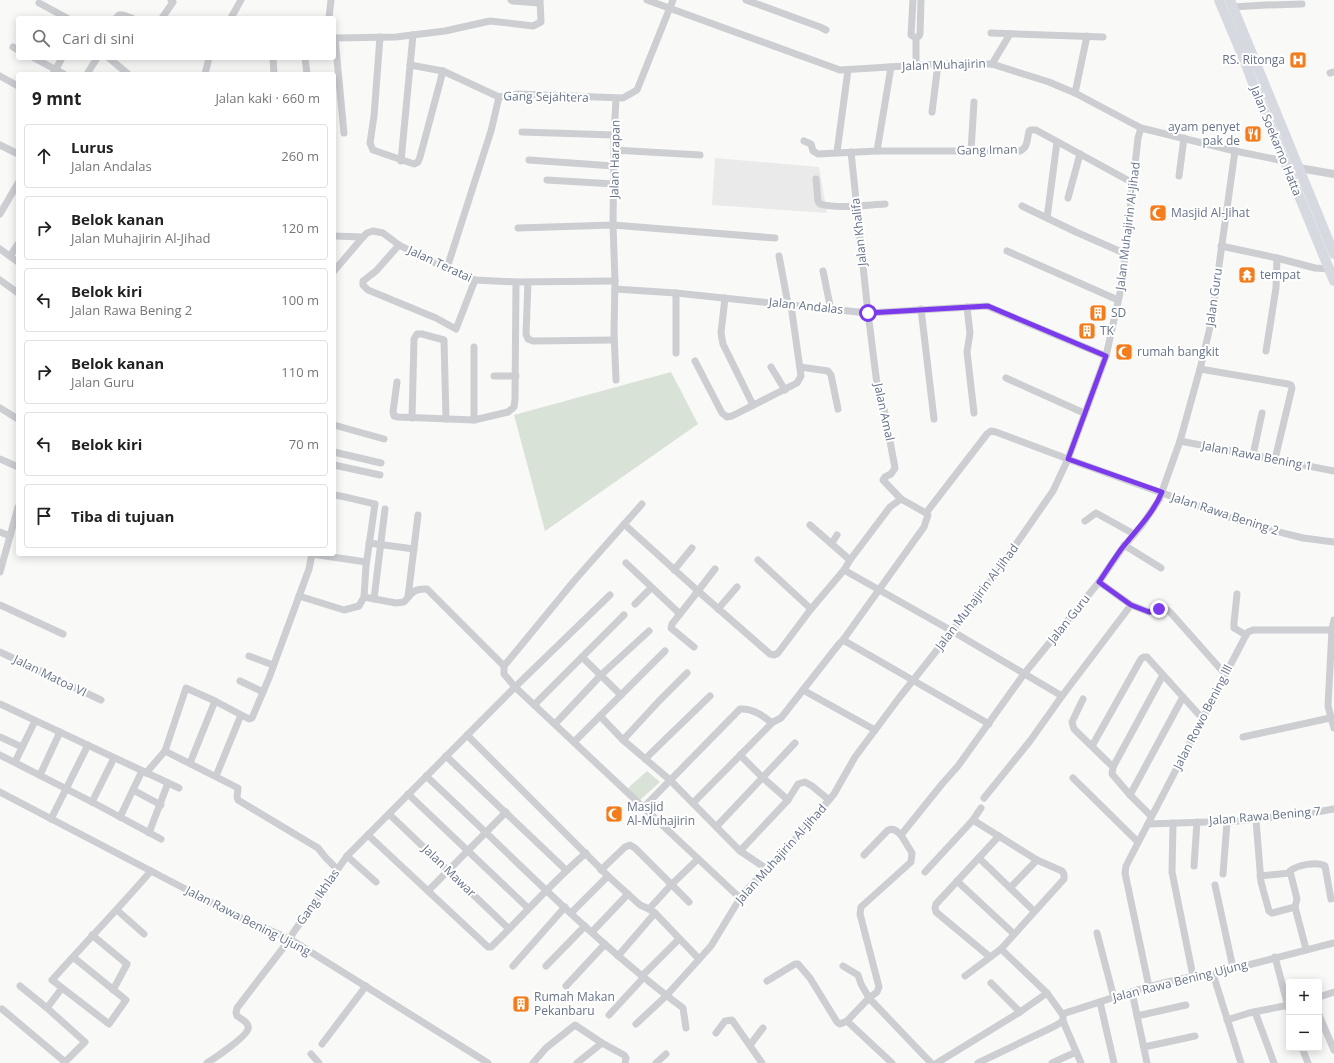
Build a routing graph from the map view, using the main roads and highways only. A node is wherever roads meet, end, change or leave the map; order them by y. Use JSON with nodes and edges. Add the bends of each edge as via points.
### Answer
{"nodes":[{"id":1,"x":1219,"y":0,"type":"edge"},
{"id":2,"x":1233,"y":8,"type":"edge"},
{"id":3,"x":1227,"y":21,"type":"junction"},
{"id":4,"x":1334,"y":254,"type":"edge"},
{"id":5,"x":1334,"y":281,"type":"edge"}],
"edges":[{"from":1,"to":3,"type":"main road","name":"Jalan Soekarno Hatta"},
{"from":2,"to":3,"type":"main road"},
{"from":2,"to":4,"type":"main road","name":"Jalan Soekarno Hatta"},
{"from":3,"to":5,"type":"main road","name":"Jalan Soekarno Hatta"}]}
